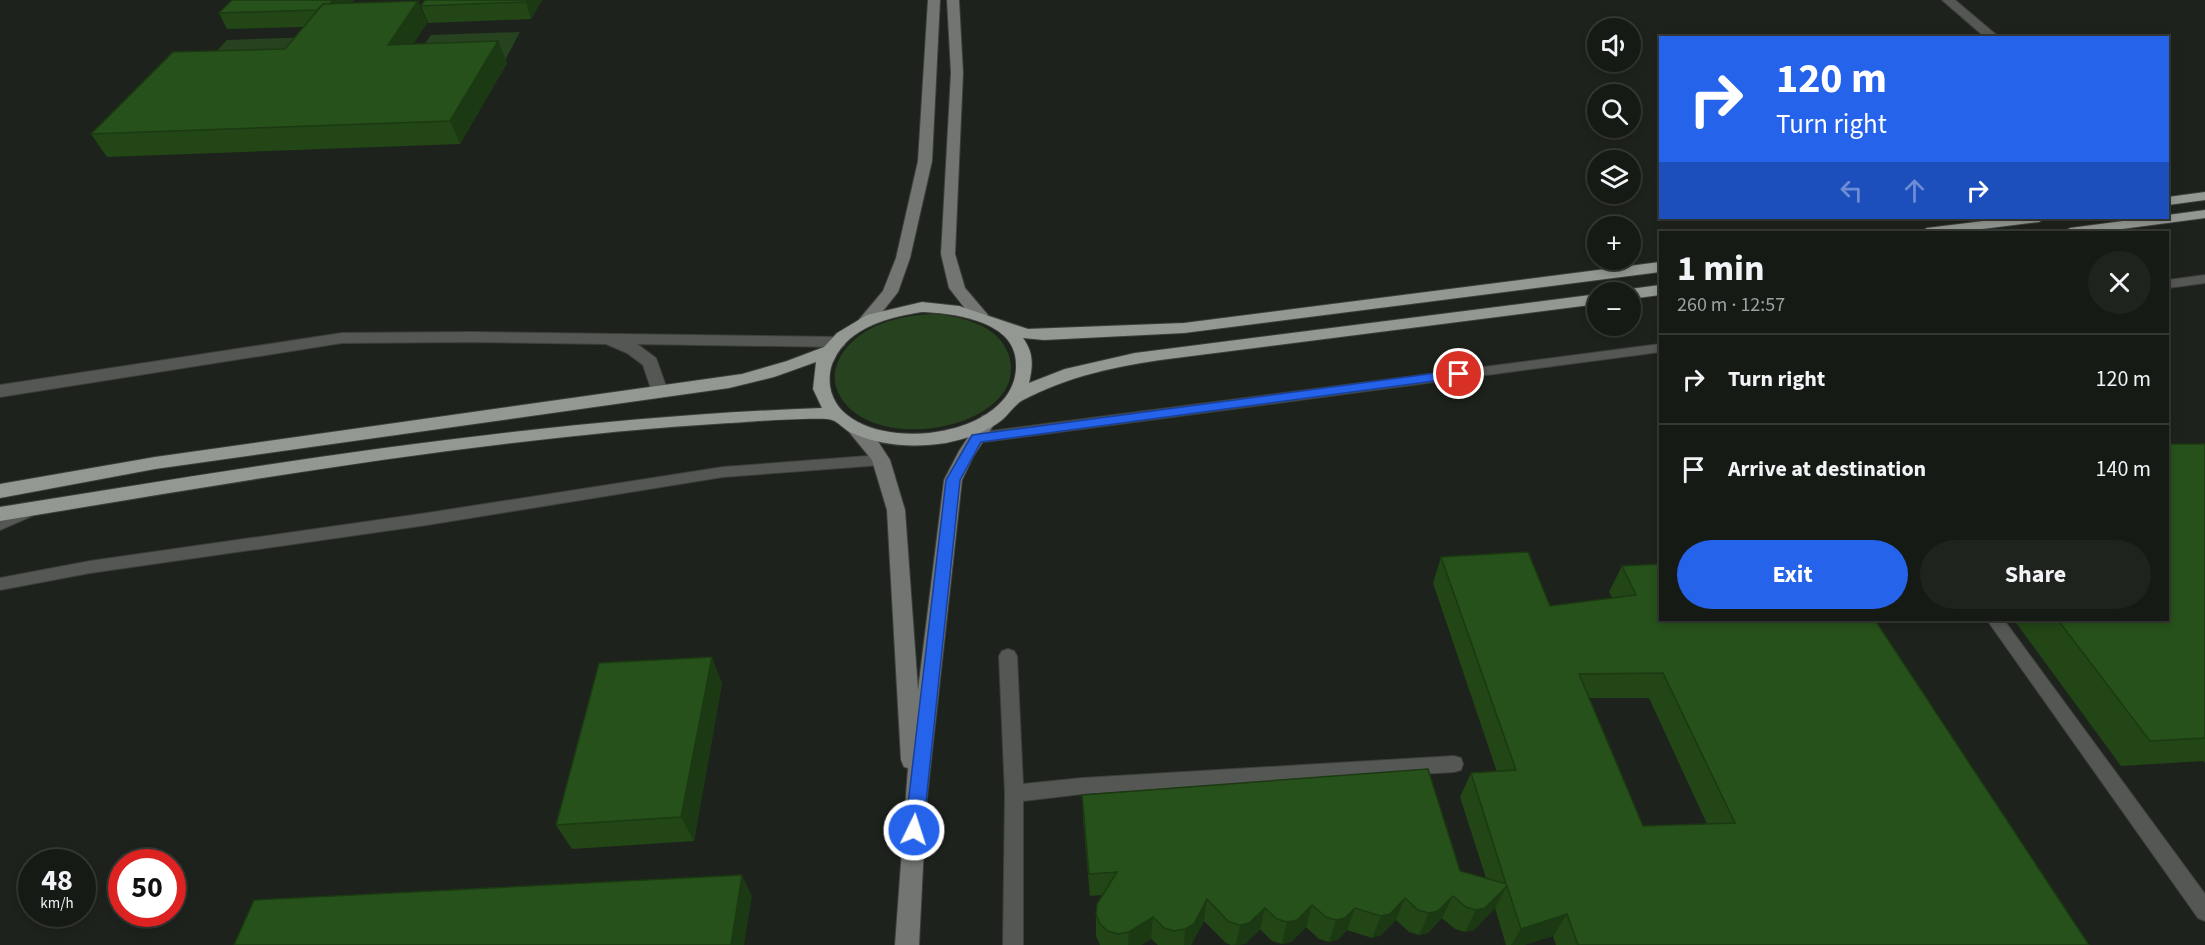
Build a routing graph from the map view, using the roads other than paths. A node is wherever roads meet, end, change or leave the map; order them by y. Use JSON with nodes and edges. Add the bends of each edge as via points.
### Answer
{"nodes":[{"id":1,"x":934,"y":0,"type":"edge"},
{"id":2,"x":953,"y":0,"type":"edge"},
{"id":3,"x":1948,"y":0,"type":"edge"},
{"id":4,"x":1992,"y":36,"type":"edge"},
{"id":5,"x":2205,"y":196,"type":"edge"},
{"id":6,"x":2169,"y":201,"type":"edge"},
{"id":7,"x":2205,"y":214,"type":"edge"},
{"id":8,"x":2031,"y":219,"type":"edge"},
{"id":9,"x":2168,"y":219,"type":"edge"},
{"id":10,"x":2169,"y":219,"type":"edge"},
{"id":11,"x":1935,"y":231,"type":"edge"},
{"id":12,"x":2078,"y":231,"type":"edge"},
{"id":13,"x":1659,"y":267,"type":"edge"},
{"id":14,"x":2205,"y":279,"type":"edge"},
{"id":15,"x":2169,"y":284,"type":"edge"},
{"id":16,"x":1659,"y":290,"type":"edge"},
{"id":17,"x":1641,"y":293,"type":"edge"},
{"id":18,"x":1587,"y":300,"type":"edge"},
{"id":19,"x":980,"y":315,"type":"junction"},
{"id":20,"x":865,"y":322,"type":"junction"},
{"id":21,"x":997,"y":323,"type":"junction"},
{"id":22,"x":608,"y":339,"type":"junction"},
{"id":23,"x":834,"y":346,"type":"junction"},
{"id":24,"x":1659,"y":348,"type":"edge"},
{"id":25,"x":0,"y":391,"type":"edge"},
{"id":26,"x":660,"y":392,"type":"junction"},
{"id":27,"x":1013,"y":398,"type":"junction"},
{"id":28,"x":835,"y":413,"type":"junction"},
{"id":29,"x":988,"y":420,"type":"junction"},
{"id":30,"x":854,"y":427,"type":"junction"},
{"id":31,"x":976,"y":438,"type":"junction"},
{"id":32,"x":882,"y":460,"type":"junction"},
{"id":33,"x":0,"y":491,"type":"edge"},
{"id":34,"x":40,"y":506,"type":"junction"},
{"id":35,"x":0,"y":514,"type":"edge"},
{"id":36,"x":0,"y":524,"type":"edge"},
{"id":37,"x":0,"y":584,"type":"edge"},
{"id":38,"x":1996,"y":621,"type":"edge"},
{"id":39,"x":1008,"y":656,"type":"dead end"},
{"id":40,"x":1454,"y":764,"type":"dead end"},
{"id":41,"x":1014,"y":794,"type":"junction"},
{"id":42,"x":915,"y":807,"type":"junction"},
{"id":43,"x":2205,"y":911,"type":"edge"},
{"id":44,"x":907,"y":945,"type":"edge"},
{"id":45,"x":1013,"y":945,"type":"edge"}],
"edges":[{"from":1,"to":20,"type":"main road","via":[[925,161],[903,258],[890,292]]},
{"from":2,"to":19,"type":"main road","via":[[957,73],[948,254],[951,279],[962,299]]},
{"from":3,"to":4,"type":"street"},
{"from":5,"to":6,"type":"highway"},
{"from":7,"to":10,"type":"highway"},
{"from":8,"to":11,"type":"highway"},
{"from":9,"to":12,"type":"highway"},
{"from":13,"to":21,"type":"highway","via":[[1184,328],[1044,335],[1026,334]]},
{"from":14,"to":15,"type":"lane"},
{"from":16,"to":17,"type":"highway"},
{"from":18,"to":27,"type":"highway","via":[[1150,357],[1068,372]]},
{"from":19,"to":20,"type":"highway","via":[[953,308],[922,307]]},
{"from":19,"to":21,"type":"highway"},
{"from":20,"to":23,"type":"highway"},
{"from":21,"to":27,"type":"highway","via":[[1014,338],[1023,357],[1023,377]]},
{"from":22,"to":23,"type":"street"},
{"from":22,"to":25,"type":"street","via":[[342,338]]},
{"from":22,"to":26,"type":"street","via":[[633,349],[650,362]]},
{"from":23,"to":26,"type":"highway","via":[[800,364],[768,374]]},
{"from":23,"to":28,"type":"highway","via":[[822,368],[821,387]]},
{"from":24,"to":31,"type":"lane"},
{"from":26,"to":33,"type":"highway","via":[[155,463]]},
{"from":27,"to":29,"type":"highway"},
{"from":28,"to":30,"type":"highway"},
{"from":28,"to":34,"type":"highway","via":[[729,417],[519,436]]},
{"from":29,"to":30,"type":"highway","via":[[945,437],[912,440],[881,437]]},
{"from":29,"to":31,"type":"main road"},
{"from":30,"to":32,"type":"main road"},
{"from":31,"to":42,"type":"main road","via":[[953,480]]},
{"from":32,"to":37,"type":"lane","via":[[723,472],[90,567]]},
{"from":32,"to":42,"type":"main road","via":[[896,510]]},
{"from":34,"to":35,"type":"highway"},
{"from":34,"to":36,"type":"lane"},
{"from":38,"to":43,"type":"lane"},
{"from":39,"to":41,"type":"lane"},
{"from":40,"to":41,"type":"lane","via":[[1082,786]]},
{"from":41,"to":45,"type":"lane"},
{"from":42,"to":44,"type":"main road"}]}
